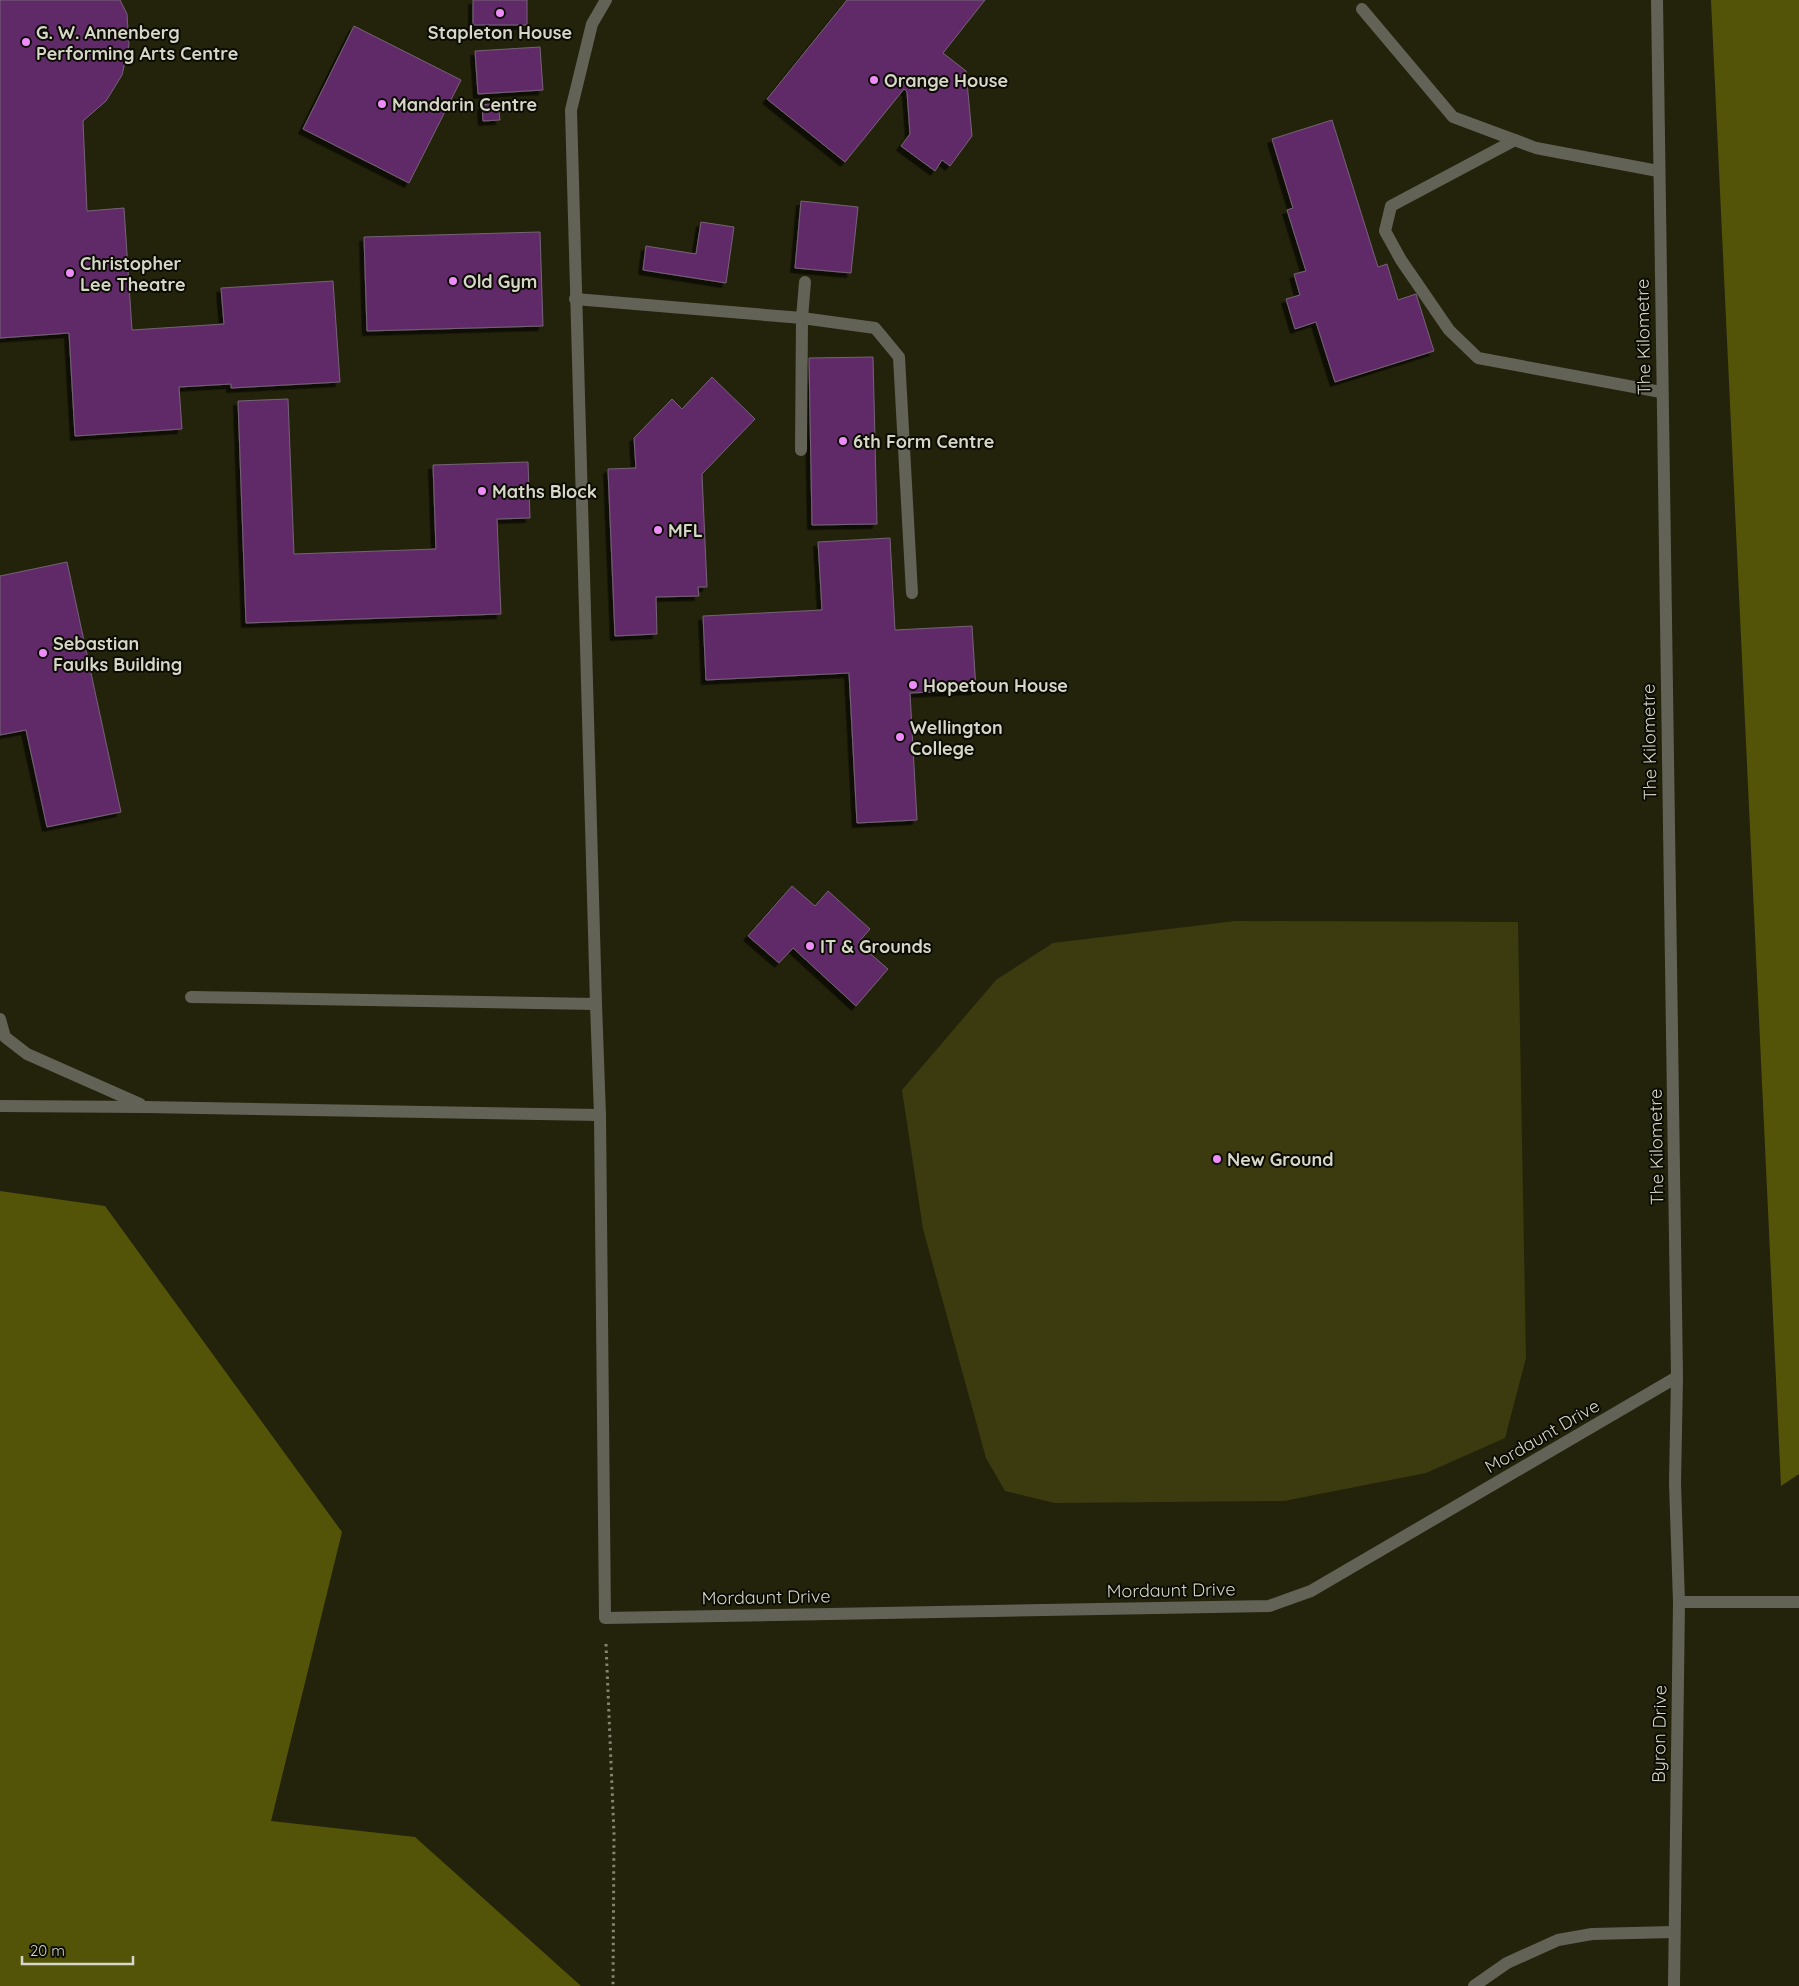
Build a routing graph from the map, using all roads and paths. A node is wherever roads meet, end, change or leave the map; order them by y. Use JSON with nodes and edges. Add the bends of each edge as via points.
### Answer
{"nodes":[{"id":1,"x":606,"y":0,"type":"edge"},
{"id":2,"x":1657,"y":0,"type":"edge"},
{"id":3,"x":1362,"y":9,"type":"dead end"},
{"id":4,"x":1514,"y":140,"type":"junction"},
{"id":5,"x":1658,"y":171,"type":"junction"},
{"id":6,"x":805,"y":282,"type":"dead end"},
{"id":7,"x":575,"y":299,"type":"junction"},
{"id":8,"x":802,"y":318,"type":"junction"},
{"id":9,"x":1661,"y":392,"type":"junction"},
{"id":10,"x":801,"y":450,"type":"dead end"},
{"id":11,"x":912,"y":593,"type":"dead end"},
{"id":12,"x":192,"y":997,"type":"dead end"},
{"id":13,"x":596,"y":1004,"type":"junction"},
{"id":14,"x":0,"y":1019,"type":"edge"},
{"id":15,"x":0,"y":1106,"type":"edge"},
{"id":16,"x":145,"y":1107,"type":"junction"},
{"id":17,"x":600,"y":1116,"type":"junction"},
{"id":18,"x":1677,"y":1377,"type":"junction"},
{"id":19,"x":1675,"y":1483,"type":"joint"},
{"id":20,"x":1679,"y":1602,"type":"junction"},
{"id":21,"x":1799,"y":1602,"type":"edge"},
{"id":22,"x":605,"y":1618,"type":"junction"},
{"id":23,"x":1673,"y":1932,"type":"junction"},
{"id":24,"x":612,"y":1986,"type":"edge"},
{"id":25,"x":1474,"y":1986,"type":"edge"},
{"id":26,"x":1674,"y":1986,"type":"edge"}],
"edges":[{"from":1,"to":7,"type":"street","via":[[592,24],[571,110]]},
{"from":2,"to":5,"type":"street","name":"The Kilometre"},
{"from":3,"to":4,"type":"street","via":[[1453,117]]},
{"from":4,"to":5,"type":"street","via":[[1536,148]]},
{"from":4,"to":9,"type":"street","via":[[1391,206],[1385,231],[1401,260],[1449,330],[1478,358]]},
{"from":5,"to":9,"type":"street","name":"The Kilometre"},
{"from":6,"to":8,"type":"street"},
{"from":7,"to":8,"type":"street"},
{"from":7,"to":13,"type":"street"},
{"from":8,"to":10,"type":"street"},
{"from":8,"to":11,"type":"street","via":[[875,328],[899,357]]},
{"from":9,"to":18,"type":"street","name":"The Kilometre"},
{"from":12,"to":13,"type":"street"},
{"from":13,"to":17,"type":"street"},
{"from":14,"to":16,"type":"street","via":[[5,1036],[28,1054]]},
{"from":15,"to":16,"type":"street"},
{"from":16,"to":17,"type":"street"},
{"from":17,"to":22,"type":"street"},
{"from":18,"to":19,"type":"street","name":"The Kilometre"},
{"from":18,"to":22,"type":"street","name":"Mordaunt Drive","via":[[1311,1591],[1270,1606]]},
{"from":19,"to":20,"type":"street","name":"Byron Drive"},
{"from":20,"to":21,"type":"street"},
{"from":20,"to":23,"type":"street","name":"Byron Drive"},
{"from":22,"to":24,"type":"path","via":[[614,1834]]},
{"from":23,"to":25,"type":"street","via":[[1592,1934],[1558,1940],[1507,1963]]},
{"from":23,"to":26,"type":"street","name":"Byron Drive"}]}
